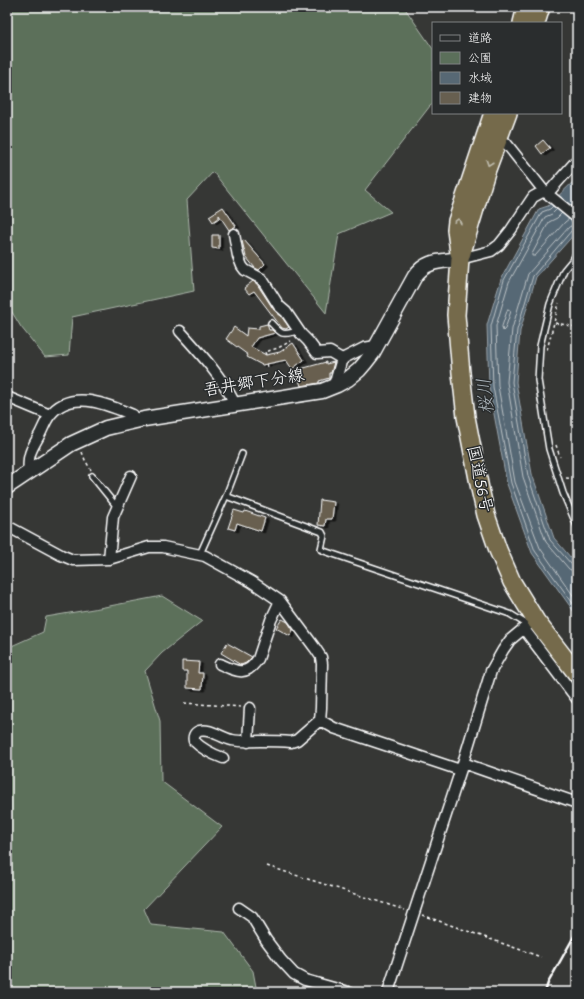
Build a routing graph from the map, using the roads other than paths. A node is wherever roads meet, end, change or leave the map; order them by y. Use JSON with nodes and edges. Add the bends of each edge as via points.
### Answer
{"nodes":[{"id":1,"x":526,"y":7,"type":"edge"},
{"id":2,"x":541,"y":7,"type":"edge"},
{"id":3,"x":522,"y":22,"type":"edge"},
{"id":4,"x":536,"y":22,"type":"edge"},
{"id":5,"x":493,"y":114,"type":"edge"},
{"id":6,"x":508,"y":114,"type":"edge"},
{"id":7,"x":498,"y":138,"type":"junction"},
{"id":8,"x":577,"y":160,"type":"edge"},
{"id":9,"x":548,"y":194,"type":"junction"},
{"id":10,"x":577,"y":218,"type":"edge"},
{"id":11,"x":234,"y":234,"type":"dead end"},
{"id":12,"x":577,"y":251,"type":"edge"},
{"id":13,"x":460,"y":259,"type":"junction"},
{"id":14,"x":271,"y":323,"type":"dead end"},
{"id":15,"x":180,"y":331,"type":"dead end"},
{"id":16,"x":300,"y":333,"type":"junction"},
{"id":17,"x":376,"y":346,"type":"junction"},
{"id":18,"x":342,"y":359,"type":"junction"},
{"id":19,"x":332,"y":388,"type":"junction"},
{"id":20,"x":7,"y":397,"type":"edge"},
{"id":21,"x":235,"y":404,"type":"junction"},
{"id":22,"x":50,"y":415,"type":"junction"},
{"id":23,"x":135,"y":420,"type":"junction"},
{"id":24,"x":242,"y":454,"type":"dead end"},
{"id":25,"x":29,"y":471,"type":"junction"},
{"id":26,"x":92,"y":476,"type":"road end"},
{"id":27,"x":131,"y":476,"type":"dead end"},
{"id":28,"x":7,"y":487,"type":"edge"},
{"id":29,"x":226,"y":496,"type":"junction"},
{"id":30,"x":117,"y":507,"type":"junction"},
{"id":31,"x":7,"y":526,"type":"edge"},
{"id":32,"x":577,"y":526,"type":"edge"},
{"id":33,"x":200,"y":554,"type":"junction"},
{"id":34,"x":109,"y":559,"type":"junction"},
{"id":35,"x":280,"y":601,"type":"junction"},
{"id":36,"x":529,"y":625,"type":"junction"},
{"id":37,"x":220,"y":664,"type":"dead end"},
{"id":38,"x":577,"y":674,"type":"edge"},
{"id":39,"x":577,"y":699,"type":"edge"},
{"id":40,"x":250,"y":708,"type":"road end"},
{"id":41,"x":320,"y":720,"type":"junction"},
{"id":42,"x":248,"y":742,"type":"junction"},
{"id":43,"x":223,"y":758,"type":"dead end"},
{"id":44,"x":462,"y":767,"type":"junction"},
{"id":45,"x":577,"y":803,"type":"edge"},
{"id":46,"x":239,"y":908,"type":"dead end"},
{"id":47,"x":348,"y":992,"type":"edge"},
{"id":48,"x":388,"y":992,"type":"edge"}],
"edges":[{"from":1,"to":3,"type":"highway"},
{"from":2,"to":4,"type":"highway"},
{"from":13,"to":5,"type":"highway","name":"国道56号","one_way":true,"via":[[457,221]]},
{"from":6,"to":7,"type":"highway","name":"国道56号"},
{"from":7,"to":9,"type":"street","via":[[506,143]]},
{"from":7,"to":13,"type":"highway","name":"国道56号","one_way":true},
{"from":8,"to":9,"type":"street"},
{"from":9,"to":10,"type":"street"},
{"from":9,"to":13,"type":"street","via":[[533,197],[499,245],[491,250]]},
{"from":11,"to":16,"type":"street","via":[[242,266],[262,279],[275,301]]},
{"from":12,"to":32,"type":"lane","via":[[564,270],[550,304],[540,346],[538,380],[549,448],[563,493]]},
{"from":13,"to":17,"type":"main road","name":"吾井郷下分線","via":[[436,262],[421,268]]},
{"from":13,"to":36,"type":"highway","name":"国道56号","via":[[456,315],[466,417],[486,515]]},
{"from":14,"to":16,"type":"lane","via":[[283,334]]},
{"from":15,"to":21,"type":"street","via":[[218,376]]},
{"from":16,"to":18,"type":"street","via":[[317,353],[330,352]]},
{"from":17,"to":18,"type":"street","via":[[357,351]]},
{"from":17,"to":19,"type":"main road","name":"吾井郷下分線","via":[[359,370]]},
{"from":18,"to":19,"type":"street"},
{"from":19,"to":21,"type":"main road","name":"吾井郷下分線"},
{"from":20,"to":22,"type":"street"},
{"from":21,"to":23,"type":"main road","name":"吾井郷下分線"},
{"from":22,"to":23,"type":"street","via":[[64,403],[84,400],[133,415]]},
{"from":22,"to":25,"type":"street","via":[[29,454]]},
{"from":23,"to":25,"type":"main road","name":"吾井郷下分線","via":[[89,435]]},
{"from":24,"to":29,"type":"lane"},
{"from":25,"to":28,"type":"main road","name":"吾井郷下分線"},
{"from":26,"to":30,"type":"lane"},
{"from":27,"to":30,"type":"street"},
{"from":29,"to":33,"type":"lane"},
{"from":29,"to":36,"type":"lane","via":[[322,532],[323,550],[510,614]]},
{"from":30,"to":34,"type":"street","via":[[113,517]]},
{"from":31,"to":34,"type":"street","via":[[73,560]]},
{"from":33,"to":34,"type":"street","via":[[149,547]]},
{"from":33,"to":35,"type":"street","via":[[252,582]]},
{"from":35,"to":37,"type":"street","via":[[255,664],[240,672]]},
{"from":35,"to":41,"type":"street","via":[[321,657]]},
{"from":36,"to":38,"type":"highway","name":"国道56号"},
{"from":36,"to":39,"type":"street"},
{"from":36,"to":44,"type":"street","via":[[510,640],[491,671]]},
{"from":40,"to":42,"type":"street"},
{"from":41,"to":42,"type":"street","via":[[297,740],[291,742]]},
{"from":41,"to":44,"type":"street","via":[[334,728]]},
{"from":42,"to":43,"type":"street","via":[[230,740],[214,732],[195,733],[193,737],[197,744]]},
{"from":44,"to":45,"type":"street"},
{"from":44,"to":48,"type":"street"},
{"from":46,"to":47,"type":"street","via":[[252,917],[266,940],[294,974],[305,980]]}]}
